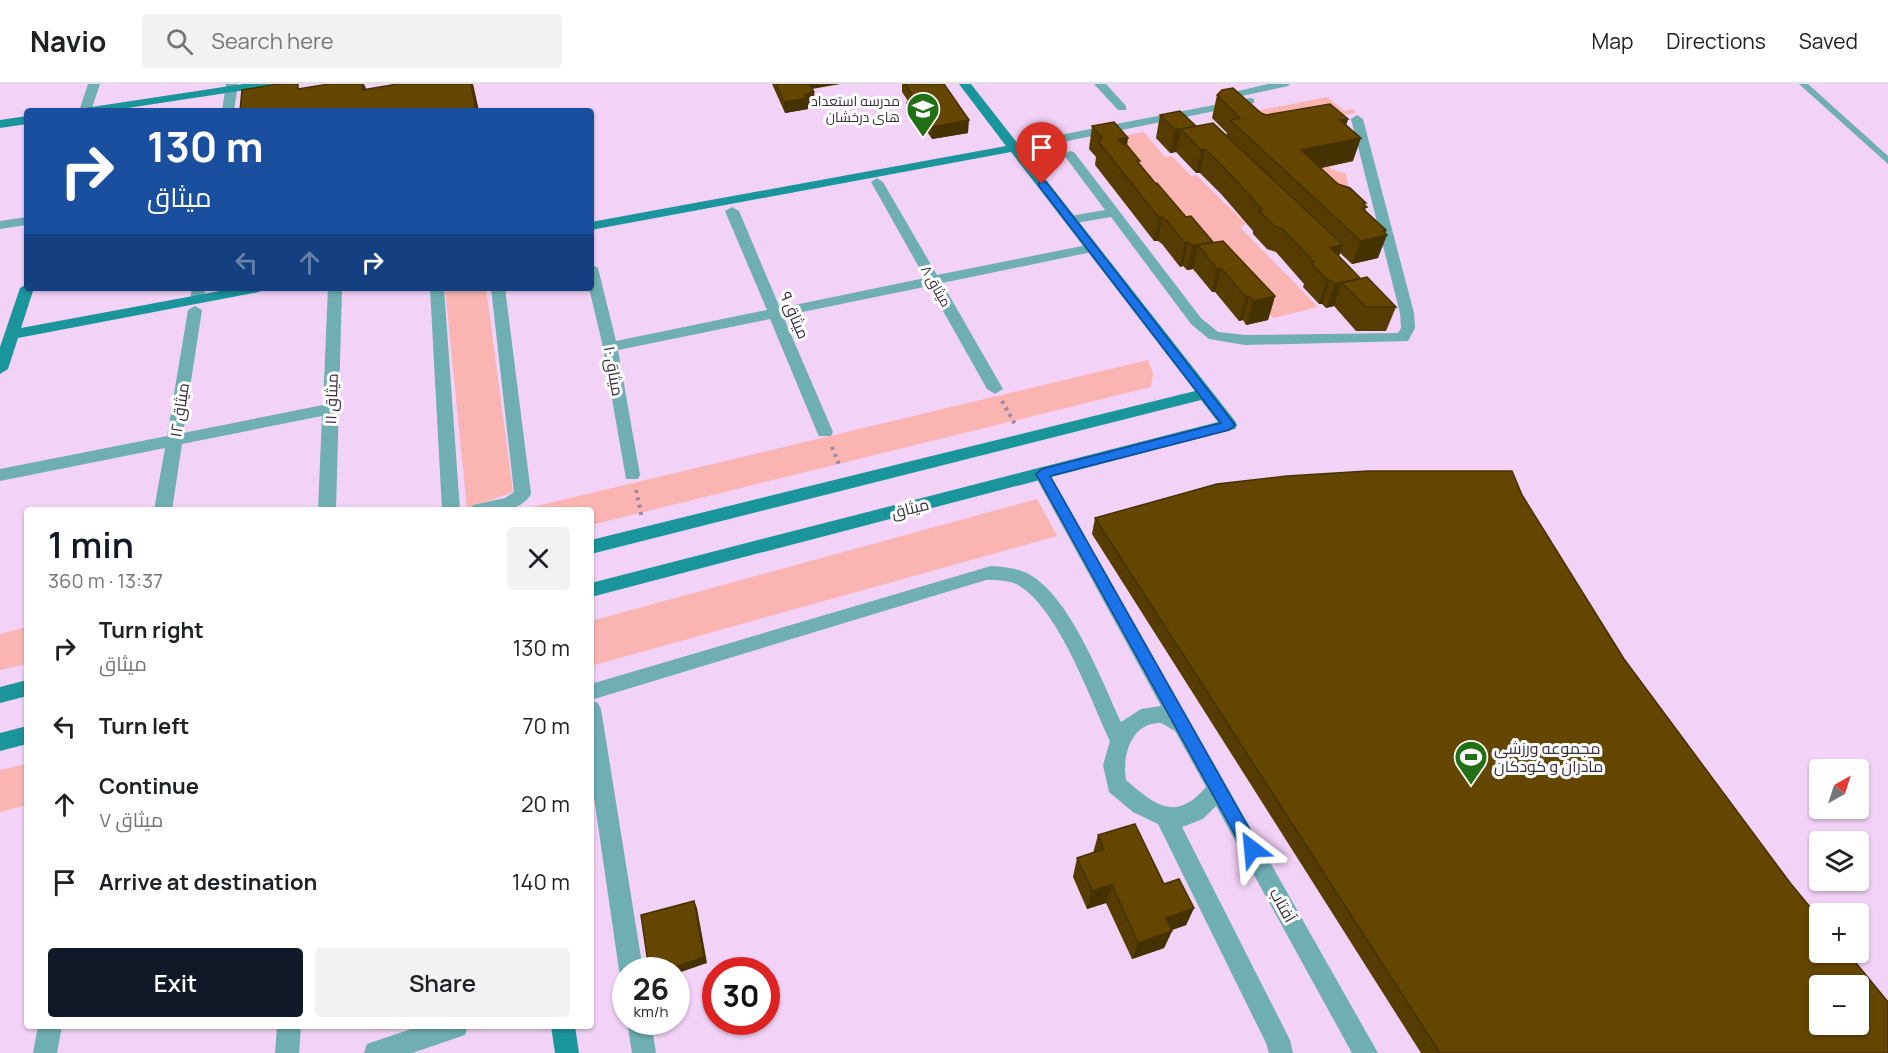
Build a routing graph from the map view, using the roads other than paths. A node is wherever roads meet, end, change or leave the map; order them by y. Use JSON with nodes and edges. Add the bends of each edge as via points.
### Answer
{"nodes":[{"id":1,"x":94,"y":84,"type":"edge"},
{"id":2,"x":266,"y":84,"type":"edge"},
{"id":3,"x":965,"y":84,"type":"edge"},
{"id":4,"x":1100,"y":84,"type":"edge"},
{"id":5,"x":1231,"y":84,"type":"edge"},
{"id":6,"x":1284,"y":84,"type":"edge"},
{"id":7,"x":1803,"y":84,"type":"edge"},
{"id":8,"x":232,"y":87,"type":"edge"},
{"id":9,"x":1246,"y":97,"type":"junction"},
{"id":10,"x":86,"y":108,"type":"edge"},
{"id":11,"x":103,"y":108,"type":"edge"},
{"id":12,"x":228,"y":108,"type":"edge"},
{"id":13,"x":1122,"y":108,"type":"dead end"},
{"id":14,"x":1357,"y":119,"type":"dead end"},
{"id":15,"x":24,"y":120,"type":"edge"},
{"id":16,"x":0,"y":124,"type":"edge"},
{"id":17,"x":1014,"y":148,"type":"junction"},
{"id":18,"x":1070,"y":154,"type":"dead end"},
{"id":19,"x":1888,"y":161,"type":"edge"},
{"id":20,"x":877,"y":182,"type":"dead end"},
{"id":21,"x":732,"y":211,"type":"dead end"},
{"id":22,"x":1113,"y":213,"type":"junction"},
{"id":23,"x":1070,"y":220,"type":"junction"},
{"id":24,"x":24,"y":221,"type":"edge"},
{"id":25,"x":0,"y":225,"type":"edge"},
{"id":26,"x":594,"y":225,"type":"edge"},
{"id":27,"x":1092,"y":248,"type":"junction"},
{"id":28,"x":594,"y":280,"type":"edge"},
{"id":29,"x":933,"y":280,"type":"junction"},
{"id":30,"x":26,"y":291,"type":"edge"},
{"id":31,"x":242,"y":291,"type":"edge"},
{"id":32,"x":334,"y":291,"type":"edge"},
{"id":33,"x":437,"y":291,"type":"edge"},
{"id":34,"x":498,"y":291,"type":"edge"},
{"id":35,"x":197,"y":299,"type":"edge"},
{"id":36,"x":1391,"y":312,"type":"edge"},
{"id":37,"x":775,"y":313,"type":"junction"},
{"id":38,"x":1408,"y":328,"type":"junction"},
{"id":39,"x":12,"y":334,"type":"junction"},
{"id":40,"x":610,"y":347,"type":"junction"},
{"id":41,"x":0,"y":369,"type":"edge"},
{"id":42,"x":995,"y":389,"type":"road end"},
{"id":43,"x":1205,"y":394,"type":"junction"},
{"id":44,"x":330,"y":409,"type":"junction"},
{"id":45,"x":825,"y":432,"type":"road end"},
{"id":46,"x":174,"y":440,"type":"junction"},
{"id":47,"x":1042,"y":474,"type":"junction"},
{"id":48,"x":0,"y":475,"type":"edge"},
{"id":49,"x":632,"y":475,"type":"road end"},
{"id":50,"x":163,"y":507,"type":"edge"},
{"id":51,"x":327,"y":507,"type":"edge"},
{"id":52,"x":451,"y":507,"type":"edge"},
{"id":53,"x":492,"y":507,"type":"edge"},
{"id":54,"x":594,"y":546,"type":"edge"},
{"id":55,"x":594,"y":589,"type":"edge"},
{"id":56,"x":24,"y":689,"type":"edge"},
{"id":57,"x":594,"y":691,"type":"edge"},
{"id":58,"x":0,"y":695,"type":"edge"},
{"id":59,"x":1182,"y":725,"type":"junction"},
{"id":60,"x":594,"y":728,"type":"edge"},
{"id":61,"x":24,"y":736,"type":"edge"},
{"id":62,"x":1119,"y":739,"type":"junction"},
{"id":63,"x":0,"y":742,"type":"edge"},
{"id":64,"x":1218,"y":788,"type":"junction"},
{"id":65,"x":1166,"y":817,"type":"junction"},
{"id":66,"x":630,"y":957,"type":"edge"},
{"id":67,"x":49,"y":1029,"type":"edge"},
{"id":68,"x":288,"y":1029,"type":"edge"},
{"id":69,"x":447,"y":1029,"type":"edge"},
{"id":70,"x":563,"y":1029,"type":"edge"},
{"id":71,"x":641,"y":1035,"type":"edge"},
{"id":72,"x":45,"y":1053,"type":"edge"},
{"id":73,"x":288,"y":1053,"type":"edge"},
{"id":74,"x":376,"y":1053,"type":"edge"},
{"id":75,"x":567,"y":1053,"type":"edge"},
{"id":76,"x":644,"y":1053,"type":"edge"},
{"id":77,"x":1281,"y":1053,"type":"edge"},
{"id":78,"x":1366,"y":1053,"type":"edge"}],
"edges":[{"from":1,"to":10,"type":"street"},
{"from":2,"to":8,"type":"street"},
{"from":3,"to":17,"type":"street"},
{"from":4,"to":13,"type":"street"},
{"from":5,"to":9,"type":"street"},
{"from":6,"to":9,"type":"street"},
{"from":7,"to":19,"type":"lane"},
{"from":8,"to":11,"type":"street"},
{"from":8,"to":12,"type":"street"},
{"from":9,"to":17,"type":"street"},
{"from":14,"to":38,"type":"street"},
{"from":15,"to":16,"type":"street"},
{"from":17,"to":23,"type":"street"},
{"from":17,"to":26,"type":"street"},
{"from":18,"to":22,"type":"street"},
{"from":20,"to":29,"type":"street","name":"میثاق ۸"},
{"from":21,"to":37,"type":"street","name":"میثاق ۹"},
{"from":22,"to":23,"type":"street"},
{"from":22,"to":38,"type":"street","via":[[1196,321],[1214,336],[1245,340],[1403,338]]},
{"from":23,"to":27,"type":"street"},
{"from":24,"to":25,"type":"street"},
{"from":27,"to":29,"type":"street"},
{"from":27,"to":43,"type":"street"},
{"from":28,"to":40,"type":"street","name":"میثاق ۱۰"},
{"from":29,"to":37,"type":"street"},
{"from":29,"to":42,"type":"street","name":"میثاق ۸"},
{"from":30,"to":39,"type":"street"},
{"from":31,"to":35,"type":"street"},
{"from":32,"to":44,"type":"street","name":"میثاق ۱۱"},
{"from":33,"to":52,"type":"street"},
{"from":34,"to":53,"type":"street","via":[[523,494],[510,503]]},
{"from":35,"to":39,"type":"street"},
{"from":35,"to":46,"type":"street","name":"میثاق ۱۲"},
{"from":36,"to":38,"type":"street"},
{"from":37,"to":40,"type":"street"},
{"from":37,"to":45,"type":"street","name":"میثاق ۹"},
{"from":39,"to":41,"type":"street"},
{"from":40,"to":49,"type":"street","name":"میثاق ۱۰"},
{"from":43,"to":47,"type":"street","name":"میثاق","via":[[1229,425]]},
{"from":43,"to":54,"type":"street"},
{"from":44,"to":46,"type":"street"},
{"from":44,"to":51,"type":"street","name":"میثاق ۱۱"},
{"from":46,"to":48,"type":"street"},
{"from":46,"to":50,"type":"street","name":"میثاق ۱۲"},
{"from":47,"to":55,"type":"street","name":"میثاق"},
{"from":47,"to":59,"type":"street","name":"آفتاب"},
{"from":56,"to":58,"type":"street"},
{"from":57,"to":62,"type":"street","via":[[986,573],[1003,573],[1026,581],[1044,595],[1059,616]]},
{"from":59,"to":62,"type":"street","via":[[1156,714],[1134,722]]},
{"from":59,"to":64,"type":"street","name":"آفتاب"},
{"from":60,"to":66,"type":"street"},
{"from":61,"to":63,"type":"street"},
{"from":62,"to":65,"type":"street","via":[[1114,763],[1116,785],[1137,804]]},
{"from":64,"to":65,"type":"street","via":[[1190,815]]},
{"from":64,"to":78,"type":"street","name":"آفتاب"},
{"from":65,"to":77,"type":"street"},
{"from":67,"to":72,"type":"street"},
{"from":68,"to":73,"type":"street"},
{"from":69,"to":74,"type":"street"},
{"from":70,"to":75,"type":"street"},
{"from":71,"to":76,"type":"street"}]}
